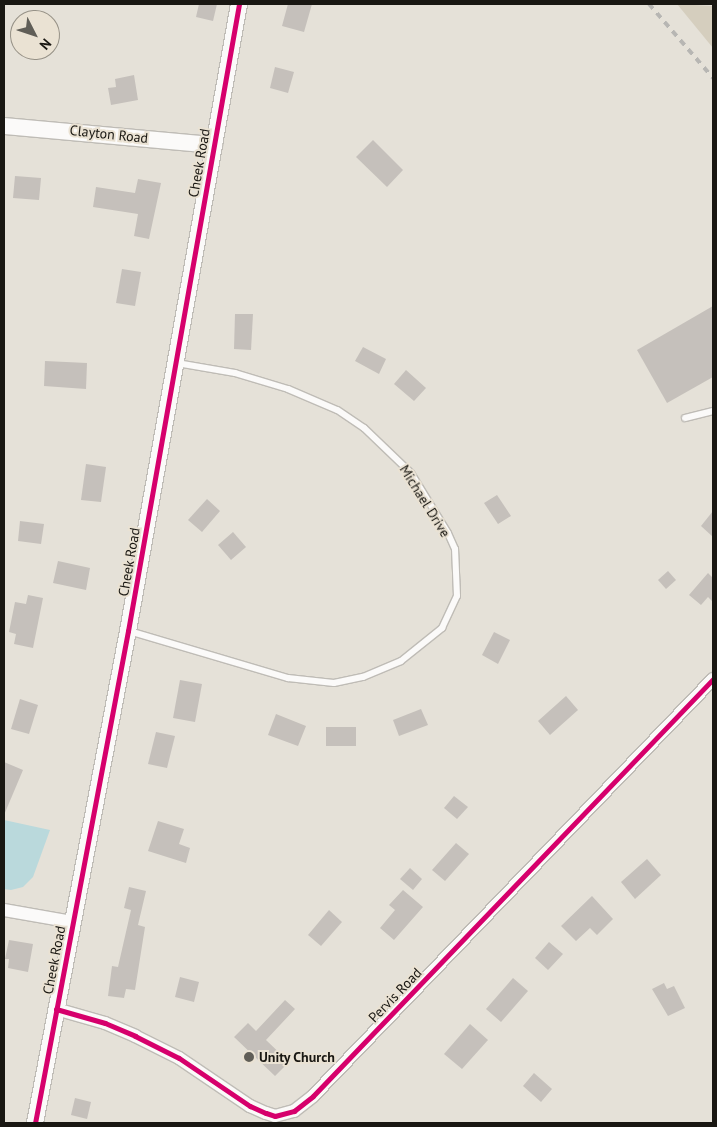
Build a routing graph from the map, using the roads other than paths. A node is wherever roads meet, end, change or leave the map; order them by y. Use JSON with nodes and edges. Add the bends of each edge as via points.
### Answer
{"nodes":[{"id":1,"x":240,"y":4,"type":"edge"},
{"id":2,"x":4,"y":126,"type":"edge"},
{"id":3,"x":214,"y":145,"type":"junction"},
{"id":4,"x":177,"y":363,"type":"junction"},
{"id":5,"x":713,"y":410,"type":"edge"},
{"id":6,"x":685,"y":418,"type":"dead end"},
{"id":7,"x":128,"y":631,"type":"junction"},
{"id":8,"x":713,"y":679,"type":"edge"},
{"id":9,"x":4,"y":910,"type":"edge"},
{"id":10,"x":73,"y":922,"type":"junction"},
{"id":11,"x":56,"y":1009,"type":"junction"},
{"id":12,"x":35,"y":1123,"type":"edge"}],
"edges":[{"from":1,"to":3,"type":"street","name":"Cheek Road"},
{"from":2,"to":3,"type":"street","name":"Clayton Road"},
{"from":3,"to":4,"type":"street","name":"Cheek Road"},
{"from":4,"to":7,"type":"street","name":"Cheek Road"},
{"from":4,"to":7,"type":"lane","name":"Michael Drive","via":[[235,373],[288,389],[337,410],[364,428],[411,474],[448,534],[455,549],[457,596],[442,628],[401,661],[364,677],[334,683],[288,678]]},
{"from":5,"to":6,"type":"lane"},
{"from":7,"to":10,"type":"street","name":"Cheek Road"},
{"from":8,"to":11,"type":"street","name":"Pervis Road","via":[[501,903],[313,1096],[294,1111],[275,1116],[266,1113],[243,1102],[178,1058],[135,1036],[106,1023]]},
{"from":9,"to":10,"type":"street"},
{"from":10,"to":11,"type":"street","name":"Cheek Road"},
{"from":11,"to":12,"type":"street","name":"Cheek Road"}]}
